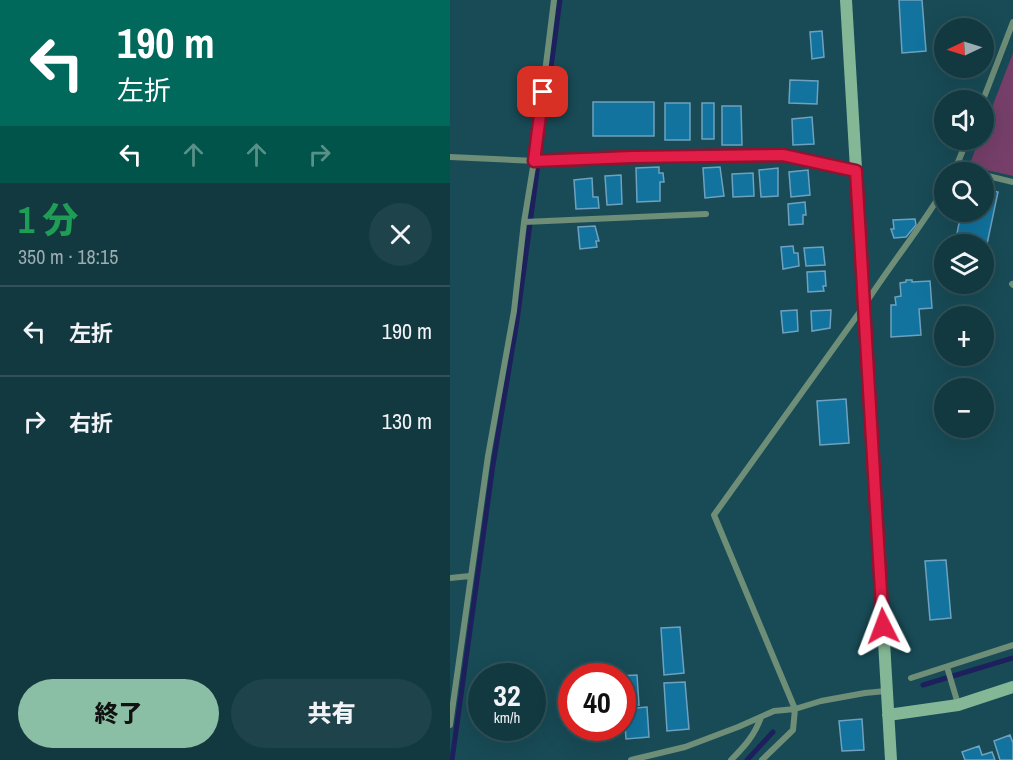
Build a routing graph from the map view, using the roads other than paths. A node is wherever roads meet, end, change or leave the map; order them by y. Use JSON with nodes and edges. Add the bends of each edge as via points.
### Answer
{"nodes":[{"id":1,"x":554,"y":0,"type":"edge"},
{"id":2,"x":846,"y":0,"type":"edge"},
{"id":3,"x":1013,"y":22,"type":"edge"},
{"id":4,"x":986,"y":90,"type":"edge"},
{"id":5,"x":450,"y":157,"type":"edge"},
{"id":6,"x":535,"y":161,"type":"junction"},
{"id":7,"x":856,"y":171,"type":"junction"},
{"id":8,"x":994,"y":177,"type":"edge"},
{"id":9,"x":1013,"y":182,"type":"edge"},
{"id":10,"x":934,"y":206,"type":"edge"},
{"id":11,"x":706,"y":213,"type":"dead end"},
{"id":12,"x":530,"y":221,"type":"junction"},
{"id":13,"x":864,"y":306,"type":"junction"},
{"id":14,"x":470,"y":576,"type":"junction"},
{"id":15,"x":450,"y":578,"type":"edge"},
{"id":16,"x":1013,"y":645,"type":"edge"},
{"id":17,"x":947,"y":669,"type":"junction"},
{"id":18,"x":911,"y":678,"type":"dead end"},
{"id":19,"x":1013,"y":687,"type":"edge"},
{"id":20,"x":887,"y":691,"type":"junction"},
{"id":21,"x":958,"y":705,"type":"junction"},
{"id":22,"x":795,"y":709,"type":"junction"},
{"id":23,"x":888,"y":715,"type":"junction"},
{"id":24,"x":761,"y":717,"type":"junction"},
{"id":25,"x":450,"y":725,"type":"edge"},
{"id":26,"x":631,"y":760,"type":"edge"},
{"id":27,"x":731,"y":760,"type":"edge"},
{"id":28,"x":762,"y":760,"type":"edge"},
{"id":29,"x":891,"y":760,"type":"edge"}],
"edges":[{"from":1,"to":6,"type":"street"},
{"from":2,"to":7,"type":"street"},
{"from":3,"to":4,"type":"street"},
{"from":5,"to":6,"type":"street"},
{"from":6,"to":7,"type":"street","via":[[783,155]]},
{"from":6,"to":12,"type":"street"},
{"from":7,"to":13,"type":"street"},
{"from":8,"to":9,"type":"street"},
{"from":10,"to":13,"type":"street"},
{"from":11,"to":12,"type":"street"},
{"from":12,"to":14,"type":"street"},
{"from":13,"to":20,"type":"street"},
{"from":13,"to":22,"type":"street","via":[[714,515]]},
{"from":14,"to":15,"type":"street"},
{"from":14,"to":25,"type":"street"},
{"from":16,"to":17,"type":"street"},
{"from":17,"to":18,"type":"street"},
{"from":17,"to":21,"type":"street"},
{"from":19,"to":21,"type":"street"},
{"from":20,"to":22,"type":"street"},
{"from":20,"to":23,"type":"street"},
{"from":21,"to":23,"type":"street"},
{"from":22,"to":24,"type":"street"},
{"from":22,"to":28,"type":"street","via":[[793,730]]},
{"from":23,"to":29,"type":"street"},
{"from":24,"to":26,"type":"street","via":[[685,747]]},
{"from":24,"to":27,"type":"street","via":[[750,740]]}]}
